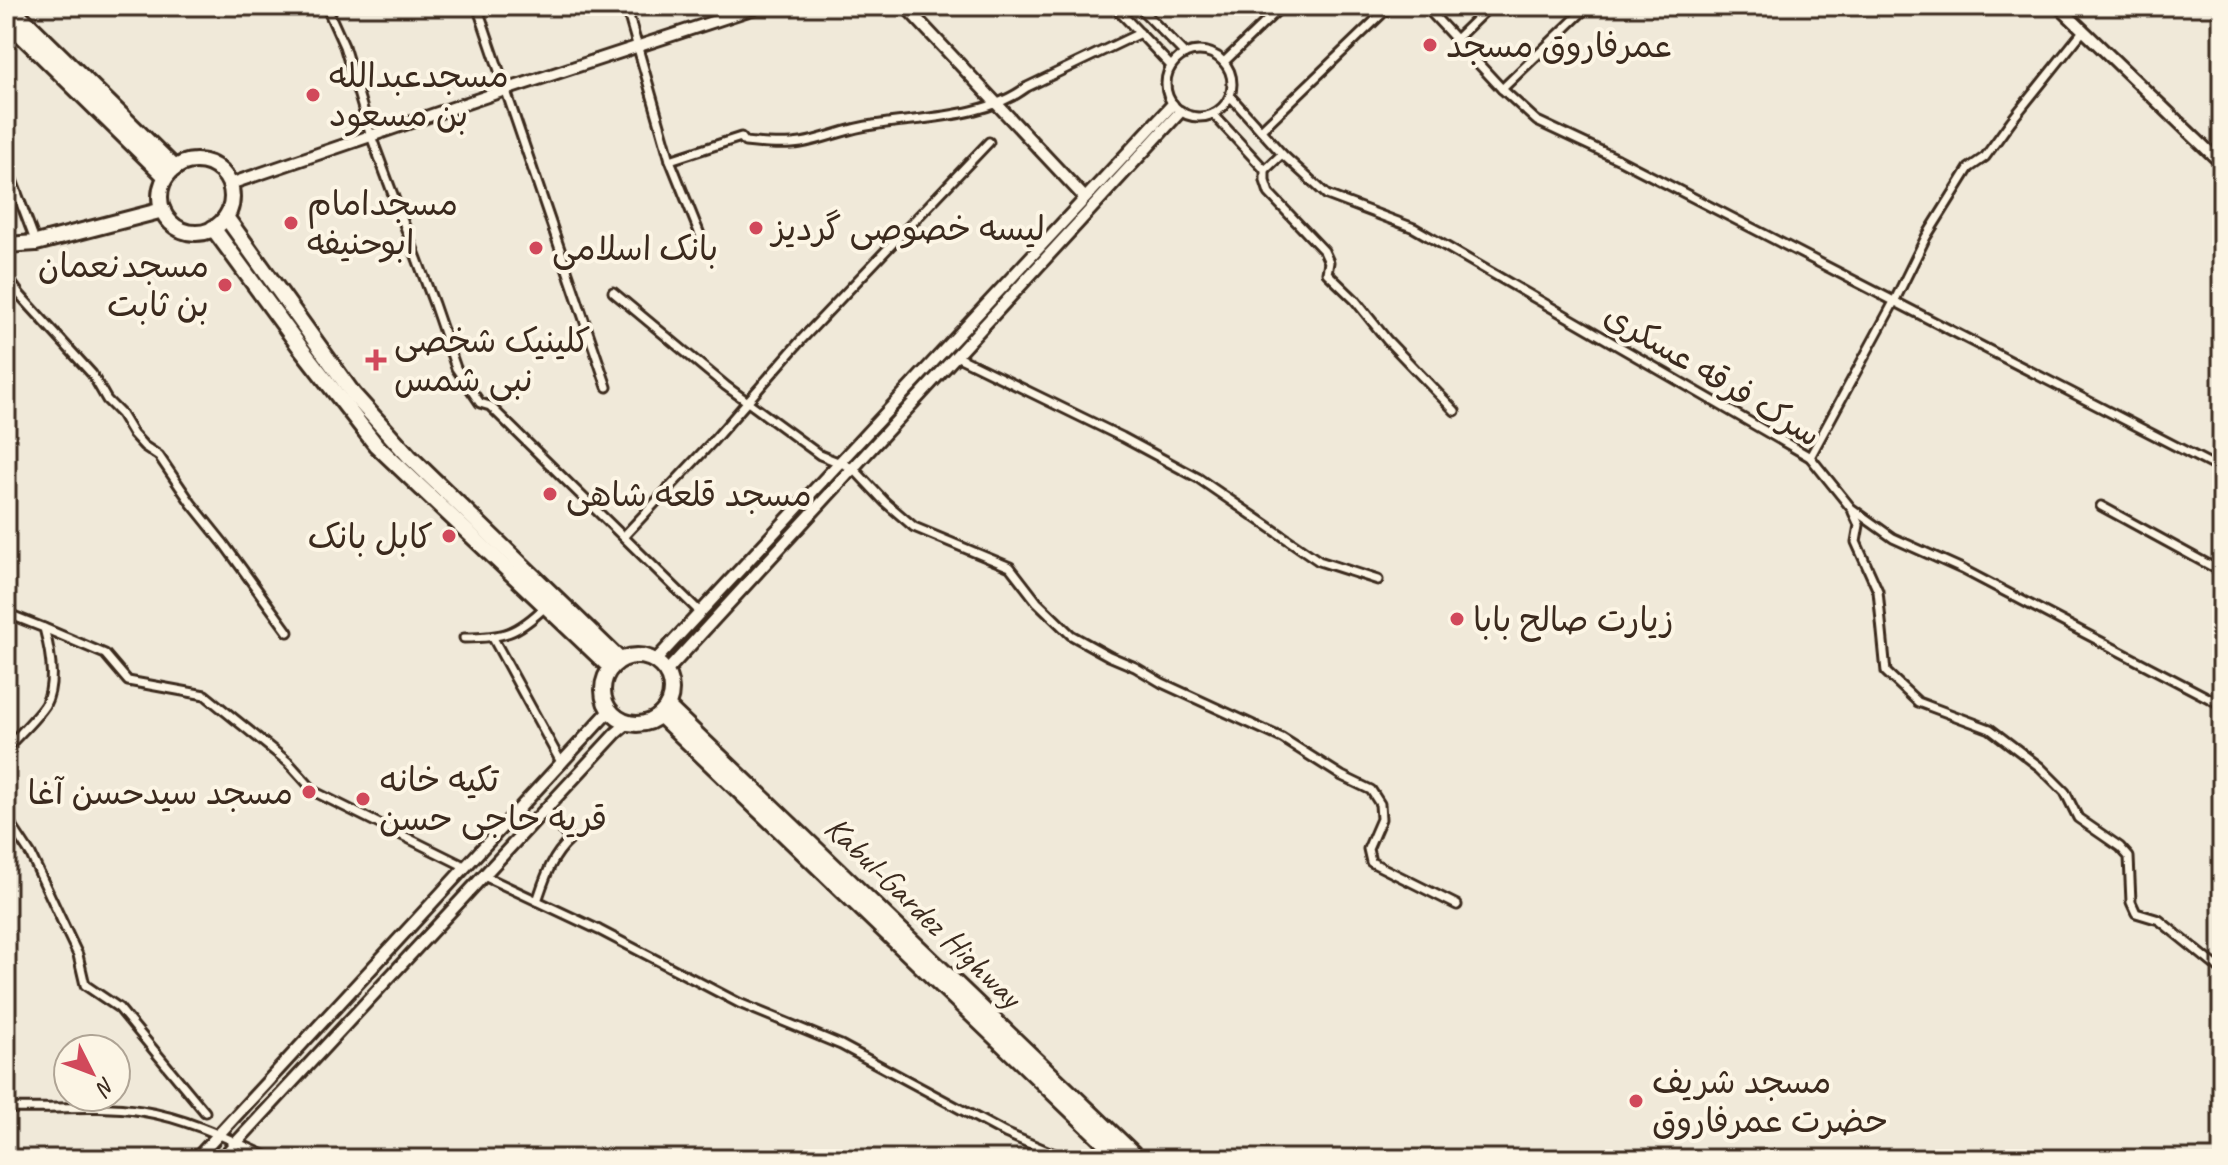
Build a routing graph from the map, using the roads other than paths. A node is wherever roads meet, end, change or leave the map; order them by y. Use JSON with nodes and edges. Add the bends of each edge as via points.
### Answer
{"nodes":[{"id":1,"x":10,"y":6,"type":"edge"},
{"id":2,"x":326,"y":6,"type":"edge"},
{"id":3,"x":477,"y":6,"type":"edge"},
{"id":4,"x":626,"y":6,"type":"edge"},
{"id":5,"x":761,"y":6,"type":"edge"},
{"id":6,"x":905,"y":6,"type":"edge"},
{"id":7,"x":1114,"y":6,"type":"edge"},
{"id":8,"x":1138,"y":6,"type":"edge"},
{"id":9,"x":1282,"y":6,"type":"edge"},
{"id":10,"x":1390,"y":6,"type":"edge"},
{"id":11,"x":1425,"y":6,"type":"edge"},
{"id":12,"x":1490,"y":6,"type":"edge"},
{"id":13,"x":1588,"y":6,"type":"edge"},
{"id":14,"x":2058,"y":6,"type":"edge"},
{"id":15,"x":6,"y":20,"type":"edge"},
{"id":16,"x":2083,"y":31,"type":"junction"},
{"id":17,"x":1140,"y":33,"type":"junction"},
{"id":18,"x":1456,"y":39,"type":"junction"},
{"id":19,"x":638,"y":47,"type":"junction"},
{"id":20,"x":1185,"y":54,"type":"junction"},
{"id":21,"x":1224,"y":62,"type":"junction"},
{"id":22,"x":1171,"y":66,"type":"junction"},
{"id":23,"x":1502,"y":89,"type":"junction"},
{"id":24,"x":505,"y":90,"type":"junction"},
{"id":25,"x":1230,"y":96,"type":"junction"},
{"id":26,"x":997,"y":104,"type":"junction"},
{"id":27,"x":1176,"y":108,"type":"junction"},
{"id":28,"x":1213,"y":114,"type":"junction"},
{"id":29,"x":1261,"y":130,"type":"junction"},
{"id":30,"x":371,"y":136,"type":"junction"},
{"id":31,"x":989,"y":142,"type":"dead end"},
{"id":32,"x":1282,"y":154,"type":"junction"},
{"id":33,"x":670,"y":160,"type":"junction"},
{"id":34,"x":6,"y":164,"type":"edge"},
{"id":35,"x":2222,"y":164,"type":"edge"},
{"id":36,"x":1265,"y":170,"type":"junction"},
{"id":37,"x":170,"y":172,"type":"junction"},
{"id":38,"x":230,"y":184,"type":"junction"},
{"id":39,"x":1085,"y":198,"type":"junction"},
{"id":40,"x":163,"y":210,"type":"junction"},
{"id":41,"x":226,"y":217,"type":"junction"},
{"id":42,"x":213,"y":228,"type":"junction"},
{"id":43,"x":701,"y":237,"type":"dead end"},
{"id":44,"x":36,"y":243,"type":"junction"},
{"id":45,"x":6,"y":245,"type":"edge"},
{"id":46,"x":6,"y":275,"type":"edge"},
{"id":47,"x":613,"y":292,"type":"dead end"},
{"id":48,"x":1895,"y":300,"type":"junction"},
{"id":49,"x":956,"y":356,"type":"junction"},
{"id":50,"x":607,"y":387,"type":"dead end"},
{"id":51,"x":747,"y":402,"type":"junction"},
{"id":52,"x":1455,"y":411,"type":"dead end"},
{"id":53,"x":1810,"y":457,"type":"junction"},
{"id":54,"x":839,"y":463,"type":"junction"},
{"id":55,"x":853,"y":468,"type":"junction"},
{"id":56,"x":2222,"y":470,"type":"edge"},
{"id":57,"x":2101,"y":506,"type":"dead end"},
{"id":58,"x":1851,"y":508,"type":"junction"},
{"id":59,"x":624,"y":536,"type":"junction"},
{"id":60,"x":2222,"y":572,"type":"edge"},
{"id":61,"x":1378,"y":580,"type":"dead end"},
{"id":62,"x":546,"y":606,"type":"junction"},
{"id":63,"x":700,"y":612,"type":"junction"},
{"id":64,"x":6,"y":613,"type":"edge"},
{"id":65,"x":44,"y":628,"type":"junction"},
{"id":66,"x":288,"y":632,"type":"dead end"},
{"id":67,"x":464,"y":638,"type":"dead end"},
{"id":68,"x":493,"y":638,"type":"junction"},
{"id":69,"x":655,"y":661,"type":"junction"},
{"id":70,"x":615,"y":664,"type":"junction"},
{"id":71,"x":666,"y":672,"type":"junction"},
{"id":72,"x":2222,"y":705,"type":"edge"},
{"id":73,"x":610,"y":710,"type":"junction"},
{"id":74,"x":664,"y":710,"type":"junction"},
{"id":75,"x":628,"y":723,"type":"junction"},
{"id":76,"x":6,"y":749,"type":"edge"},
{"id":77,"x":562,"y":764,"type":"junction"},
{"id":78,"x":546,"y":809,"type":"junction"},
{"id":79,"x":6,"y":817,"type":"edge"},
{"id":80,"x":466,"y":867,"type":"junction"},
{"id":81,"x":484,"y":876,"type":"junction"},
{"id":82,"x":537,"y":901,"type":"junction"},
{"id":83,"x":1457,"y":905,"type":"dead end"},
{"id":84,"x":2222,"y":971,"type":"edge"},
{"id":85,"x":6,"y":1108,"type":"edge"},
{"id":86,"x":205,"y":1112,"type":"dead end"},
{"id":87,"x":219,"y":1135,"type":"junction"},
{"id":88,"x":237,"y":1143,"type":"junction"},
{"id":89,"x":196,"y":1159,"type":"edge"},
{"id":90,"x":221,"y":1159,"type":"edge"},
{"id":91,"x":273,"y":1159,"type":"edge"},
{"id":92,"x":1066,"y":1159,"type":"edge"},
{"id":93,"x":1122,"y":1159,"type":"edge"},
{"id":94,"x":1139,"y":1159,"type":"edge"}],
"edges":[{"from":1,"to":37,"type":"highway"},
{"from":2,"to":30,"type":"street"},
{"from":3,"to":24,"type":"street"},
{"from":4,"to":19,"type":"street"},
{"from":5,"to":19,"type":"street"},
{"from":6,"to":26,"type":"street"},
{"from":7,"to":17,"type":"street"},
{"from":8,"to":20,"type":"street"},
{"from":9,"to":21,"type":"street"},
{"from":10,"to":29,"type":"street"},
{"from":11,"to":18,"type":"street"},
{"from":12,"to":18,"type":"street"},
{"from":13,"to":23,"type":"street"},
{"from":14,"to":16,"type":"street"},
{"from":15,"to":37,"type":"highway"},
{"from":16,"to":35,"type":"street"},
{"from":16,"to":48,"type":"street","via":[[1985,157],[1969,168]]},
{"from":17,"to":22,"type":"street"},
{"from":17,"to":26,"type":"street"},
{"from":18,"to":23,"type":"street"},
{"from":19,"to":24,"type":"street"},
{"from":19,"to":33,"type":"street"},
{"from":20,"to":21,"type":"street","via":[[1213,53]]},
{"from":20,"to":22,"type":"street"},
{"from":21,"to":25,"type":"street","via":[[1232,80]]},
{"from":22,"to":27,"type":"street","via":[[1165,86]]},
{"from":23,"to":48,"type":"street","via":[[1537,121]]},
{"from":24,"to":30,"type":"street"},
{"from":24,"to":50,"type":"street"},
{"from":25,"to":28,"type":"street"},
{"from":25,"to":29,"type":"street","name":"سرک فرقه عسکری"},
{"from":26,"to":33,"type":"street","via":[[870,125],[802,143],[745,142],[741,137]]},
{"from":26,"to":39,"type":"street"},
{"from":27,"to":28,"type":"street","via":[[1196,117]]},
{"from":27,"to":39,"type":"street"},
{"from":27,"to":49,"type":"street"},
{"from":28,"to":36,"type":"street"},
{"from":29,"to":32,"type":"street","name":"سرک فرقه عسکری"},
{"from":30,"to":38,"type":"street"},
{"from":30,"to":59,"type":"street","via":[[456,368],[471,393]]},
{"from":31,"to":51,"type":"street"},
{"from":32,"to":36,"type":"street"},
{"from":32,"to":53,"type":"street","name":"سرک فرقه عسکری","via":[[1327,195],[1414,228]]},
{"from":33,"to":43,"type":"street"},
{"from":34,"to":44,"type":"street"},
{"from":36,"to":52,"type":"street","via":[[1269,193],[1324,251],[1327,273]]},
{"from":37,"to":38,"type":"highway","via":[[184,162],[207,162]]},
{"from":37,"to":40,"type":"highway","via":[[161,188]]},
{"from":38,"to":41,"type":"highway"},
{"from":39,"to":54,"type":"street"},
{"from":40,"to":42,"type":"highway","via":[[187,231]]},
{"from":40,"to":44,"type":"highway"},
{"from":41,"to":42,"type":"highway"},
{"from":41,"to":70,"type":"highway","via":[[354,395]]},
{"from":42,"to":62,"type":"highway","via":[[376,445]]},
{"from":44,"to":45,"type":"highway"},
{"from":46,"to":66,"type":"street","via":[[92,374],[133,434],[159,456]]},
{"from":47,"to":51,"type":"street"},
{"from":48,"to":53,"type":"street"},
{"from":48,"to":56,"type":"street"},
{"from":49,"to":55,"type":"street"},
{"from":49,"to":61,"type":"street","via":[[1198,478],[1319,561]]},
{"from":51,"to":54,"type":"street"},
{"from":51,"to":59,"type":"street"},
{"from":53,"to":58,"type":"street","name":"سرک فرقه عسکری"},
{"from":54,"to":55,"type":"street"},
{"from":54,"to":63,"type":"street"},
{"from":55,"to":71,"type":"street"},
{"from":55,"to":83,"type":"street","via":[[914,527],[1010,567],[1071,635],[1282,738],[1371,790],[1381,819],[1368,849],[1371,862]]},
{"from":57,"to":60,"type":"street"},
{"from":58,"to":72,"type":"street","name":"سرک فرقه عسکری","via":[[1893,538]]},
{"from":58,"to":84,"type":"street","via":[[1859,525],[1856,542],[1878,591],[1886,672],[1918,702],[1990,729],[2040,767],[2065,792],[2078,818],[2129,857],[2136,913],[2159,920]]},
{"from":59,"to":63,"type":"street"},
{"from":62,"to":68,"type":"street","via":[[525,626]]},
{"from":62,"to":70,"type":"highway"},
{"from":63,"to":69,"type":"street"},
{"from":64,"to":65,"type":"street"},
{"from":65,"to":76,"type":"street","via":[[50,650],[45,704]]},
{"from":65,"to":80,"type":"street","via":[[105,654],[128,681],[205,695],[288,762],[315,792]]},
{"from":67,"to":68,"type":"street"},
{"from":68,"to":77,"type":"street"},
{"from":69,"to":70,"type":"highway","via":[[630,656]]},
{"from":69,"to":71,"type":"highway"},
{"from":70,"to":73,"type":"highway","via":[[603,689]]},
{"from":71,"to":74,"type":"highway","via":[[671,695]]},
{"from":73,"to":75,"type":"highway"},
{"from":73,"to":77,"type":"street"},
{"from":74,"to":75,"type":"highway","via":[[642,723]]},
{"from":74,"to":93,"type":"highway","name":"Kabul-Gardez Highway"},
{"from":74,"to":94,"type":"highway","name":"Kabul-Gardez Highway"},
{"from":75,"to":78,"type":"street"},
{"from":77,"to":80,"type":"street"},
{"from":78,"to":81,"type":"street"},
{"from":78,"to":82,"type":"street","via":[[570,840],[553,859]]},
{"from":79,"to":86,"type":"street","via":[[31,855],[78,955],[85,985],[119,1008]]},
{"from":80,"to":87,"type":"street"},
{"from":81,"to":82,"type":"street"},
{"from":81,"to":88,"type":"street"},
{"from":82,"to":92,"type":"street"},
{"from":85,"to":87,"type":"street","via":[[144,1111]]},
{"from":87,"to":88,"type":"street"},
{"from":87,"to":89,"type":"street"},
{"from":88,"to":90,"type":"street"},
{"from":88,"to":91,"type":"street"}]}
